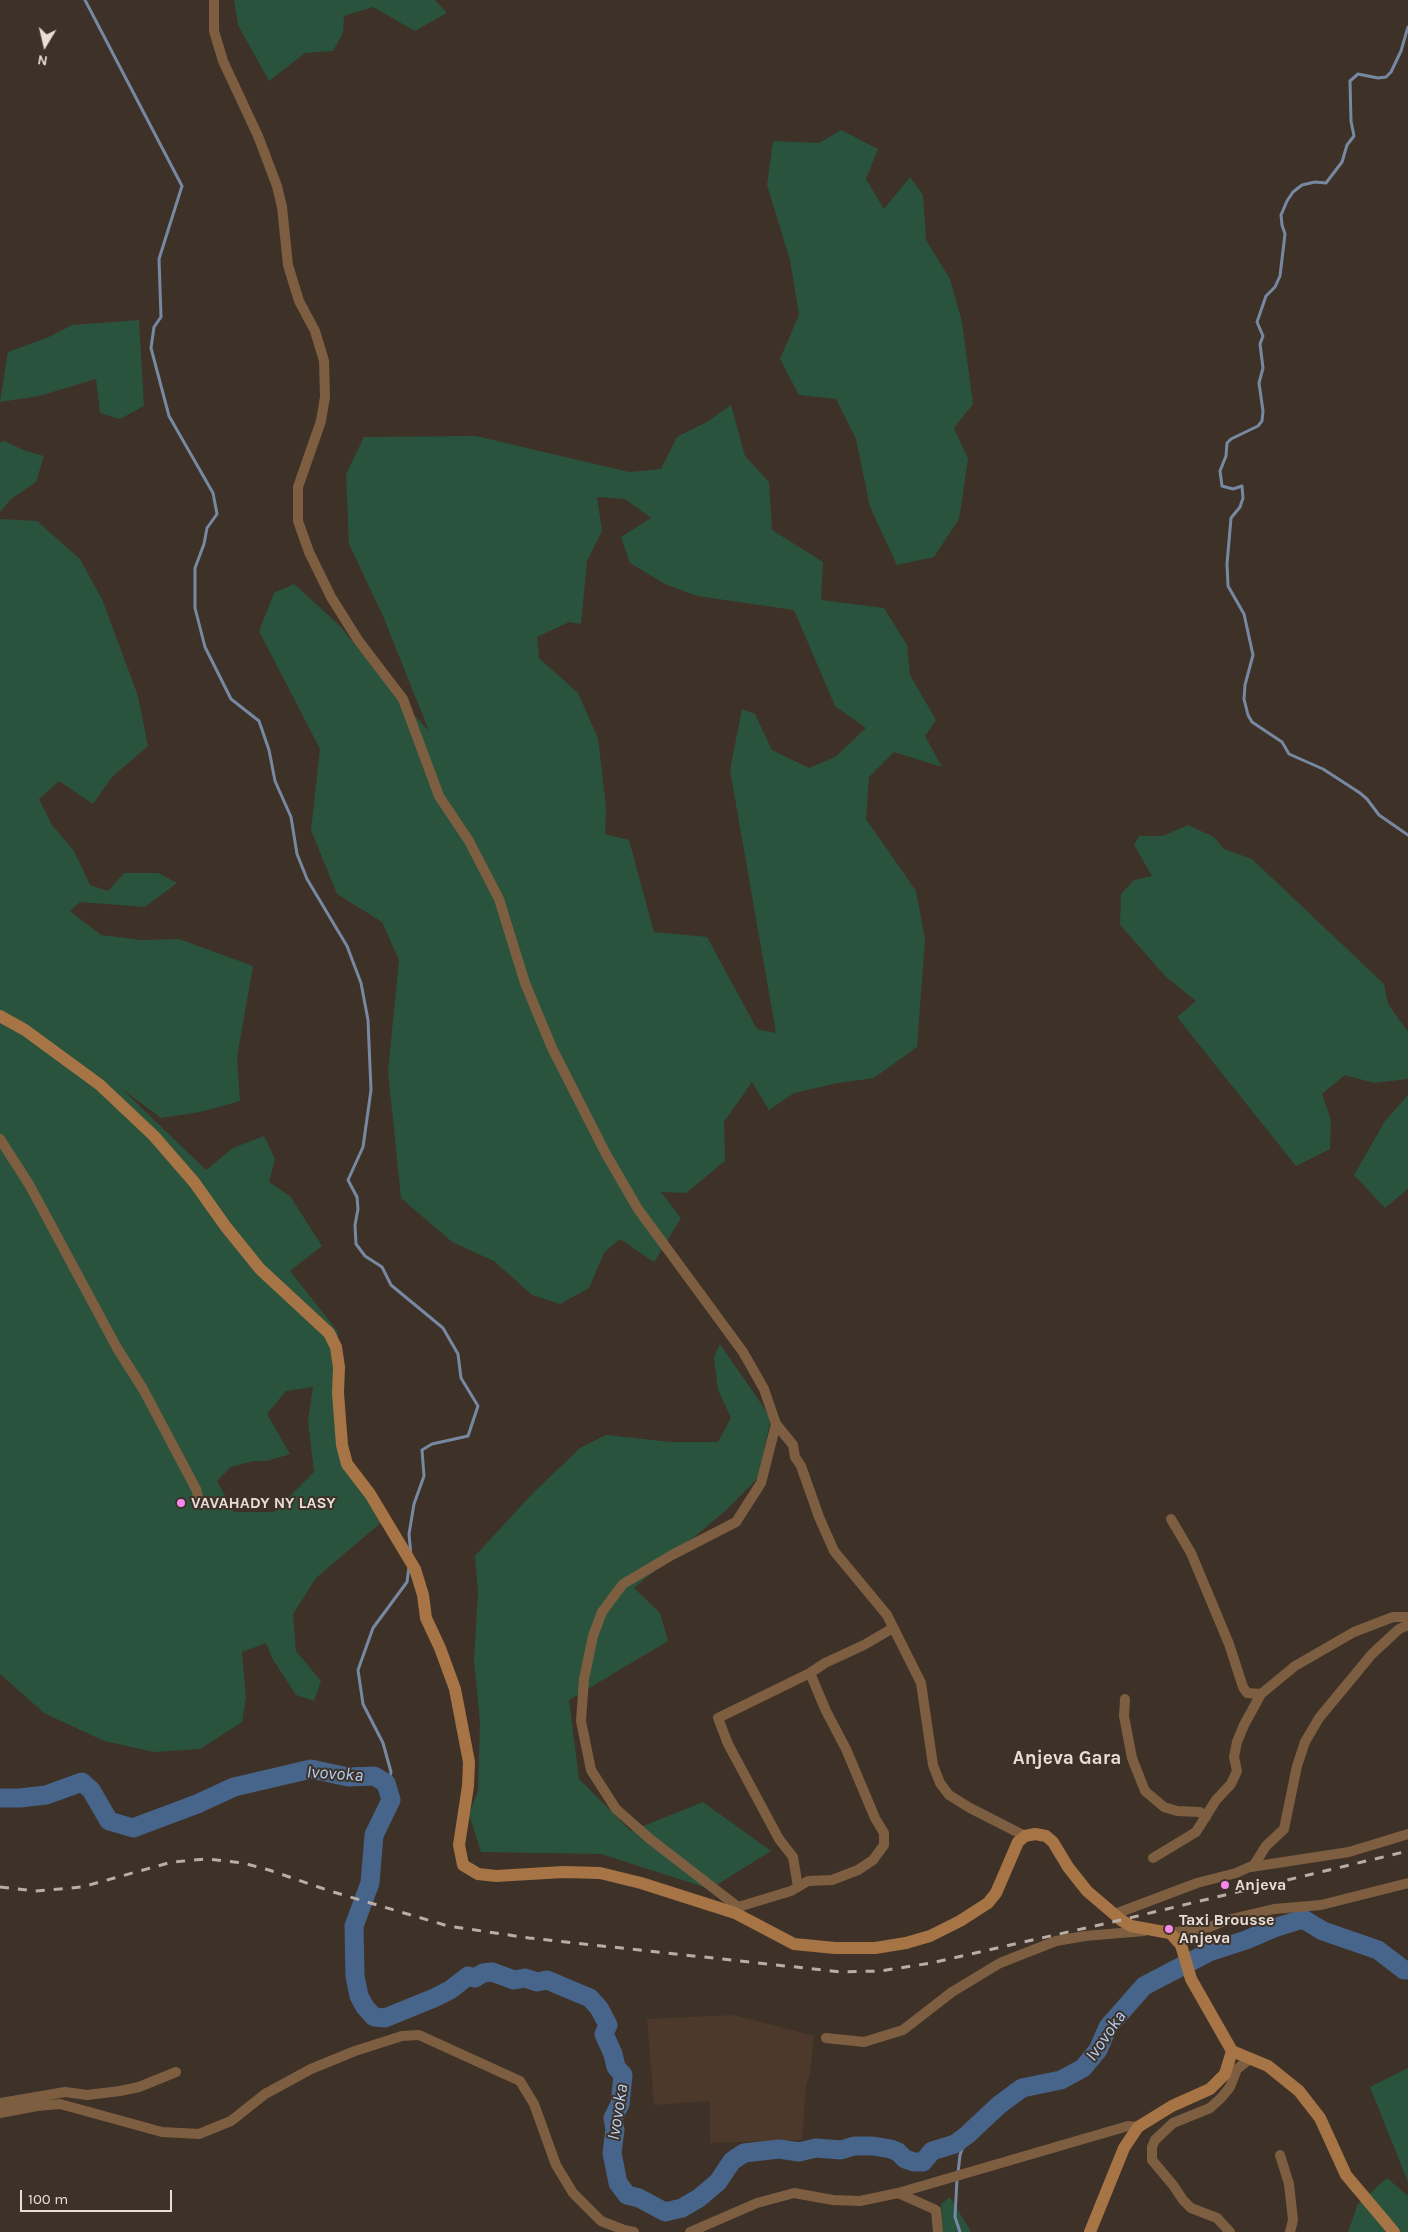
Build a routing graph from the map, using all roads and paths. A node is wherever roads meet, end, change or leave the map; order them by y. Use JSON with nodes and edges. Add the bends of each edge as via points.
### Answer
{"nodes":[{"id":1,"x":214,"y":0,"type":"edge"},
{"id":2,"x":0,"y":1016,"type":"edge"},
{"id":3,"x":0,"y":1139,"type":"edge"},
{"id":4,"x":776,"y":1424,"type":"junction"},
{"id":5,"x":198,"y":1496,"type":"dead end"},
{"id":6,"x":1171,"y":1520,"type":"dead end"},
{"id":7,"x":1408,"y":1617,"type":"edge"},
{"id":8,"x":1408,"y":1625,"type":"edge"},
{"id":9,"x":893,"y":1628,"type":"junction"},
{"id":10,"x":810,"y":1673,"type":"junction"},
{"id":11,"x":1261,"y":1694,"type":"junction"},
{"id":12,"x":1125,"y":1699,"type":"dead end"},
{"id":13,"x":1206,"y":1816,"type":"junction"},
{"id":14,"x":1408,"y":1834,"type":"edge"},
{"id":15,"x":1024,"y":1836,"type":"junction"},
{"id":16,"x":1153,"y":1858,"type":"dead end"},
{"id":17,"x":1251,"y":1868,"type":"junction"},
{"id":18,"x":1408,"y":1883,"type":"edge"},
{"id":19,"x":798,"y":1887,"type":"junction"},
{"id":20,"x":736,"y":1910,"type":"junction"},
{"id":21,"x":1115,"y":1914,"type":"junction"},
{"id":22,"x":1150,"y":1930,"type":"junction"},
{"id":23,"x":1170,"y":1933,"type":"junction"},
{"id":24,"x":826,"y":2038,"type":"dead end"},
{"id":25,"x":1232,"y":2051,"type":"junction"},
{"id":26,"x":1251,"y":2058,"type":"junction"},
{"id":27,"x":176,"y":2072,"type":"dead end"},
{"id":28,"x":0,"y":2103,"type":"edge"},
{"id":29,"x":0,"y":2113,"type":"edge"},
{"id":30,"x":1138,"y":2127,"type":"junction"},
{"id":31,"x":1280,"y":2155,"type":"dead end"},
{"id":32,"x":898,"y":2193,"type":"junction"},
{"id":33,"x":634,"y":2232,"type":"edge"},
{"id":34,"x":690,"y":2232,"type":"edge"},
{"id":35,"x":938,"y":2232,"type":"edge"},
{"id":36,"x":1090,"y":2232,"type":"edge"},
{"id":37,"x":1230,"y":2232,"type":"edge"},
{"id":38,"x":1290,"y":2232,"type":"edge"},
{"id":39,"x":1394,"y":2232,"type":"edge"}],
"edges":[{"from":1,"to":4,"type":"street","via":[[214,31],[223,61],[277,186],[288,265],[324,361],[325,397],[321,421],[298,487],[298,521],[309,552],[331,597],[358,640],[403,699],[439,796],[469,841],[499,898],[525,983],[552,1048],[606,1154],[638,1209],[743,1352],[764,1389]]},
{"from":2,"to":20,"type":"street","via":[[25,1030],[100,1085],[154,1136],[194,1182],[260,1269],[329,1333],[340,1367],[338,1392],[342,1445],[347,1464],[370,1494],[415,1569],[426,1618],[455,1689],[469,1762],[458,1845],[463,1865],[478,1874],[496,1876],[600,1873]]},
{"from":3,"to":5,"type":"street","via":[[30,1186],[117,1348],[143,1389]]},
{"from":4,"to":9,"type":"street","via":[[793,1445],[834,1551],[864,1585]]},
{"from":4,"to":20,"type":"street","via":[[761,1483],[736,1522],[623,1584],[602,1612],[584,1678],[581,1722],[591,1770],[616,1809]]},
{"from":6,"to":11,"type":"street","via":[[1191,1553],[1229,1644],[1243,1687],[1247,1693]]},
{"from":7,"to":11,"type":"street","via":[[1393,1617],[1346,1636],[1295,1666]]},
{"from":8,"to":17,"type":"street","via":[[1399,1629],[1372,1654],[1319,1718],[1305,1742],[1284,1829],[1266,1846]]},
{"from":9,"to":10,"type":"street"},
{"from":9,"to":15,"type":"street","via":[[921,1683],[933,1764],[940,1783],[949,1795]]},
{"from":10,"to":19,"type":"street","via":[[884,1833],[884,1846],[873,1860],[858,1870],[832,1880],[808,1882]]},
{"from":10,"to":19,"type":"street","via":[[718,1718],[728,1744],[779,1839],[794,1857]]},
{"from":11,"to":13,"type":"street","via":[[1237,1742],[1234,1757],[1237,1771]]},
{"from":12,"to":13,"type":"street","via":[[1124,1716],[1132,1758],[1144,1791],[1164,1807],[1200,1812]]},
{"from":13,"to":16,"type":"street","via":[[1196,1832]]},
{"from":14,"to":17,"type":"street","via":[[1349,1852]]},
{"from":15,"to":20,"type":"street","via":[[1013,1851],[996,1894],[988,1903],[938,1932],[906,1943],[875,1948],[794,1944]]},
{"from":15,"to":21,"type":"street","via":[[1040,1835],[1054,1842],[1087,1891]]},
{"from":17,"to":21,"type":"street","via":[[1197,1883]]},
{"from":18,"to":23,"type":"street","via":[[1321,1905],[1274,1909],[1210,1927]]},
{"from":19,"to":20,"type":"street"},
{"from":21,"to":22,"type":"street","via":[[1131,1926]]},
{"from":22,"to":23,"type":"street"},
{"from":22,"to":24,"type":"street","via":[[1056,1942],[1000,1963],[952,1992],[903,2030],[864,2042]]},
{"from":23,"to":25,"type":"street","via":[[1181,1945],[1191,1979]]},
{"from":25,"to":26,"type":"street"},
{"from":25,"to":30,"type":"street","via":[[1226,2074],[1210,2089],[1172,2106]]},
{"from":26,"to":37,"type":"street","via":[[1237,2069],[1222,2098],[1210,2108],[1172,2123],[1152,2147],[1152,2160],[1183,2200],[1191,2208],[1217,2218]]},
{"from":26,"to":39,"type":"street","via":[[1268,2066],[1299,2091],[1320,2118],[1346,2175]]},
{"from":27,"to":28,"type":"street","via":[[120,2091],[87,2095],[65,2092]]},
{"from":29,"to":33,"type":"street","via":[[60,2104],[162,2132],[199,2134],[231,2121],[265,2094],[312,2070],[361,2049],[402,2036],[419,2035],[520,2081],[534,2104],[556,2166],[573,2193],[601,2221]]},
{"from":30,"to":32,"type":"street","via":[[1128,2126]]},
{"from":30,"to":36,"type":"street","via":[[1124,2148]]},
{"from":31,"to":38,"type":"street","via":[[1289,2184],[1293,2220]]},
{"from":32,"to":34,"type":"street","via":[[860,2201],[794,2193],[757,2203]]},
{"from":32,"to":35,"type":"street","via":[[936,2210]]}]}
